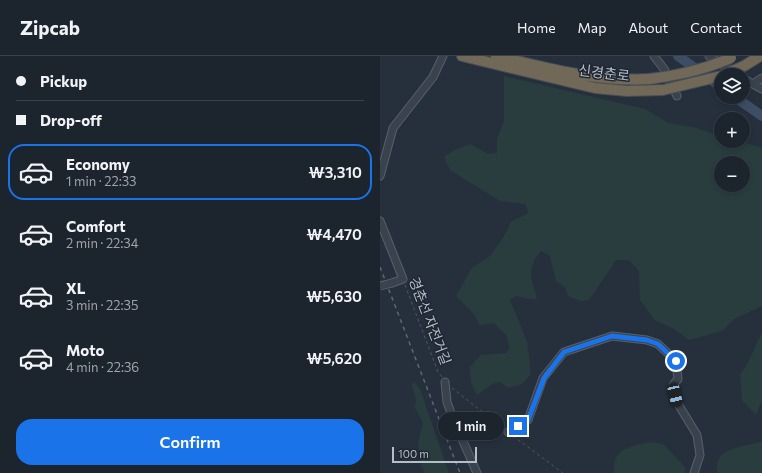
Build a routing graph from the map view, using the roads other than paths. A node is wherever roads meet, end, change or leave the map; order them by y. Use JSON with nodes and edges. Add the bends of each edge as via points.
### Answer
{"nodes":[{"id":1,"x":443,"y":56,"type":"edge"},
{"id":2,"x":462,"y":56,"type":"edge"},
{"id":3,"x":496,"y":56,"type":"edge"},
{"id":4,"x":654,"y":56,"type":"edge"},
{"id":5,"x":709,"y":56,"type":"edge"},
{"id":6,"x":760,"y":56,"type":"edge"},
{"id":7,"x":733,"y":57,"type":"edge"},
{"id":8,"x":727,"y":68,"type":"edge"},
{"id":9,"x":739,"y":68,"type":"edge"},
{"id":10,"x":714,"y":77,"type":"edge"},
{"id":11,"x":762,"y":78,"type":"edge"},
{"id":12,"x":750,"y":82,"type":"edge"},
{"id":13,"x":753,"y":84,"type":"junction"},
{"id":14,"x":762,"y":89,"type":"edge"},
{"id":15,"x":677,"y":96,"type":"dead end"},
{"id":16,"x":380,"y":176,"type":"edge"},
{"id":17,"x":380,"y":221,"type":"edge"},
{"id":18,"x":380,"y":286,"type":"edge"},
{"id":19,"x":445,"y":382,"type":"road end"},
{"id":20,"x":508,"y":432,"type":"road end"},
{"id":21,"x":477,"y":473,"type":"edge"},
{"id":22,"x":694,"y":473,"type":"edge"}],
"edges":[{"from":1,"to":16,"type":"street","via":[[433,77],[393,128]]},
{"from":2,"to":10,"type":"highway","name":"신경춘로","bridge":true,"via":[[595,88],[627,91],[663,90]]},
{"from":3,"to":7,"type":"highway","name":"신경춘로","bridge":true,"via":[[604,79],[649,79],[677,75],[705,69]]},
{"from":4,"to":15,"type":"street","via":[[664,69]]},
{"from":5,"to":8,"type":"street"},
{"from":6,"to":9,"type":"highway","name":"신경춘로","bridge":true},
{"from":11,"to":13,"type":"street"},
{"from":12,"to":13,"type":"street"},
{"from":13,"to":14,"type":"street"},
{"from":17,"to":18,"type":"street","bridge":true,"via":[[403,279]]},
{"from":19,"to":21,"type":"street","via":[[447,402]]},
{"from":20,"to":22,"type":"street","via":[[528,420],[544,378],[564,352],[612,336],[647,340],[658,344],[676,361],[678,379],[673,385],[678,404],[697,435],[700,455]]}]}
